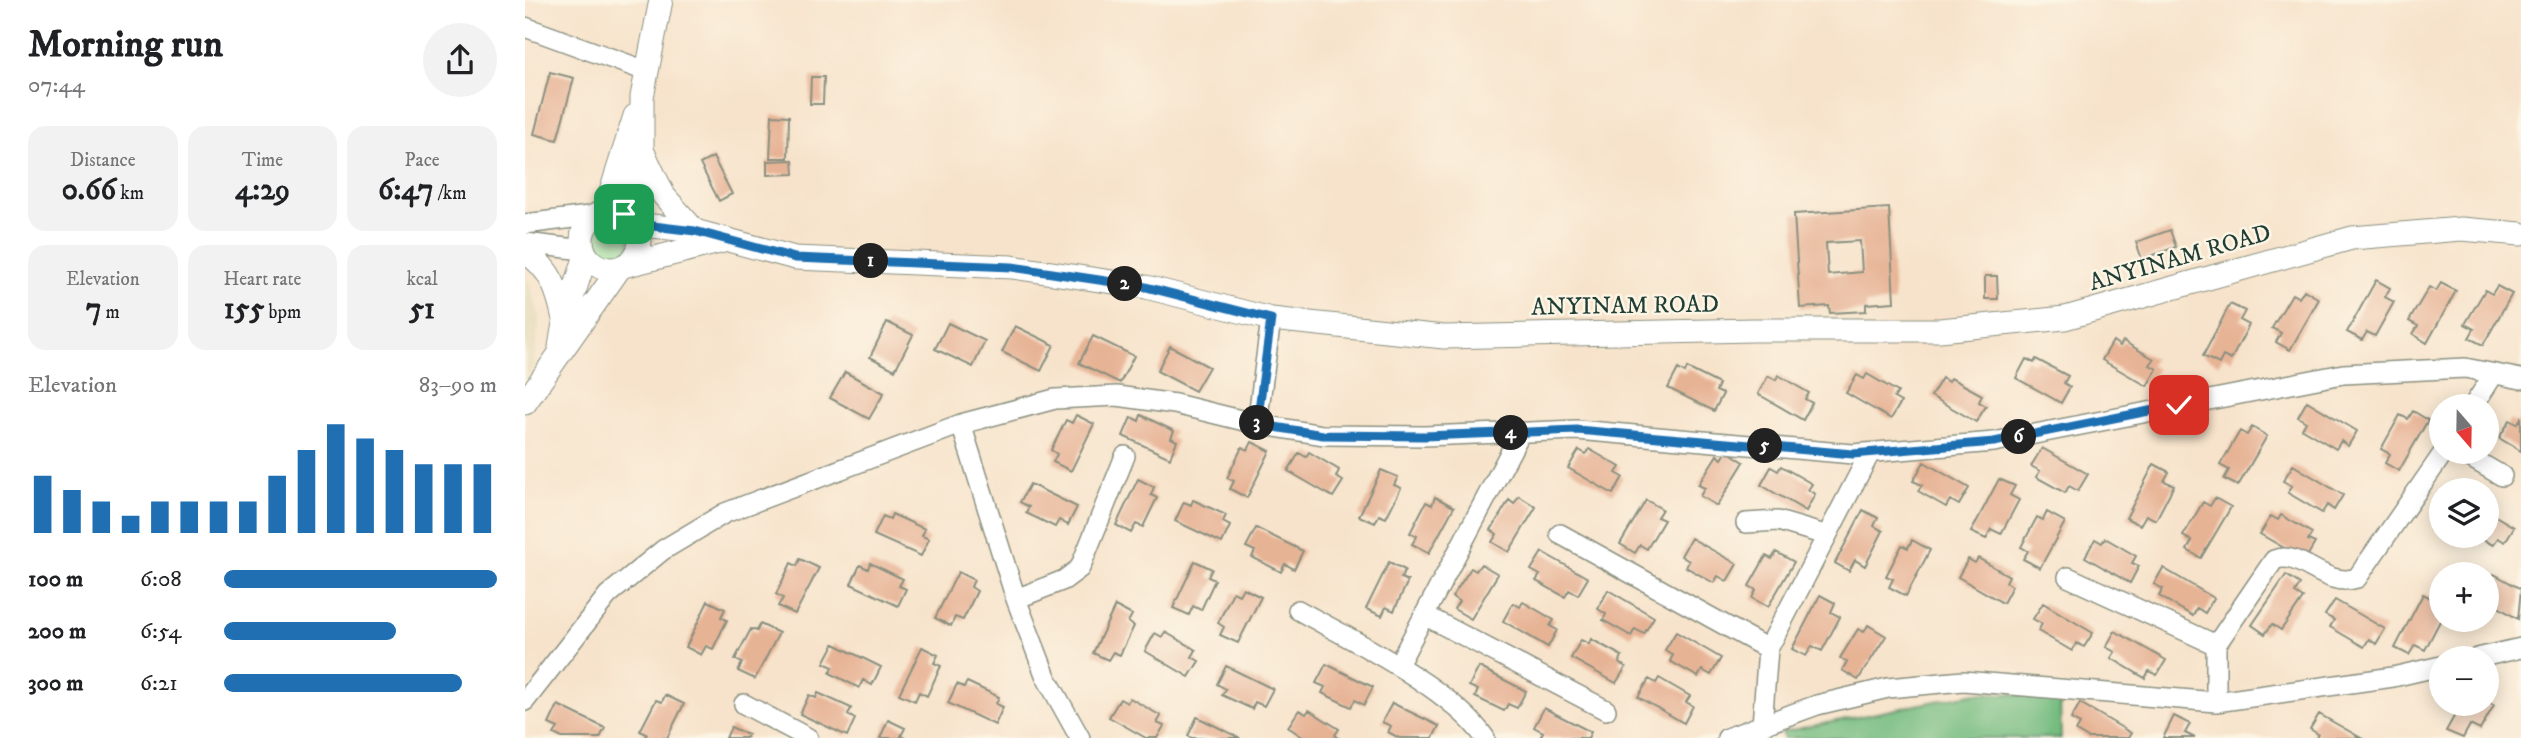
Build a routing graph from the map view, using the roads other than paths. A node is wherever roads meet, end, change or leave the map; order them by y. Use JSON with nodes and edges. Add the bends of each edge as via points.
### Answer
{"nodes":[{"id":1,"x":661,"y":0,"type":"edge"},
{"id":2,"x":525,"y":27,"type":"edge"},
{"id":3,"x":646,"y":71,"type":"junction"},
{"id":4,"x":642,"y":97,"type":"junction"},
{"id":5,"x":642,"y":150,"type":"junction"},
{"id":6,"x":601,"y":213,"type":"junction"},
{"id":7,"x":634,"y":221,"type":"junction"},
{"id":8,"x":525,"y":224,"type":"edge"},
{"id":9,"x":695,"y":231,"type":"junction"},
{"id":10,"x":2521,"y":234,"type":"edge"},
{"id":11,"x":727,"y":240,"type":"junction"},
{"id":12,"x":525,"y":243,"type":"edge"},
{"id":13,"x":525,"y":252,"type":"edge"},
{"id":14,"x":584,"y":253,"type":"junction"},
{"id":15,"x":623,"y":267,"type":"junction"},
{"id":16,"x":1271,"y":319,"type":"junction"},
{"id":17,"x":564,"y":323,"type":"junction"},
{"id":18,"x":560,"y":350,"type":"junction"},
{"id":19,"x":2494,"y":374,"type":"junction"},
{"id":20,"x":2521,"y":379,"type":"edge"},
{"id":21,"x":2481,"y":394,"type":"edge"},
{"id":22,"x":525,"y":403,"type":"edge"},
{"id":23,"x":961,"y":424,"type":"junction"},
{"id":24,"x":1257,"y":424,"type":"junction"},
{"id":25,"x":1521,"y":432,"type":"junction"},
{"id":26,"x":1870,"y":453,"type":"junction"},
{"id":27,"x":1125,"y":456,"type":"dead end"},
{"id":28,"x":2436,"y":464,"type":"edge"},
{"id":29,"x":2482,"y":464,"type":"edge"},
{"id":30,"x":2502,"y":476,"type":"dead end"},
{"id":31,"x":1746,"y":523,"type":"dead end"},
{"id":32,"x":1560,"y":534,"type":"dead end"},
{"id":33,"x":1825,"y":535,"type":"junction"},
{"id":34,"x":2068,"y":577,"type":"dead end"},
{"id":35,"x":1016,"y":599,"type":"junction"},
{"id":36,"x":1298,"y":610,"type":"dead end"},
{"id":37,"x":1424,"y":615,"type":"junction"},
{"id":38,"x":2216,"y":645,"type":"junction"},
{"id":39,"x":2521,"y":648,"type":"edge"},
{"id":40,"x":1768,"y":649,"type":"junction"},
{"id":41,"x":2499,"y":653,"type":"edge"},
{"id":42,"x":1398,"y":665,"type":"junction"},
{"id":43,"x":2429,"y":669,"type":"edge"},
{"id":44,"x":525,"y":701,"type":"edge"},
{"id":45,"x":2216,"y":702,"type":"junction"},
{"id":46,"x":744,"y":704,"type":"dead end"},
{"id":47,"x":1606,"y":710,"type":"dead end"},
{"id":48,"x":1762,"y":725,"type":"junction"},
{"id":49,"x":808,"y":738,"type":"edge"},
{"id":50,"x":1080,"y":738,"type":"edge"},
{"id":51,"x":1485,"y":738,"type":"edge"},
{"id":52,"x":1727,"y":738,"type":"edge"}],
"edges":[{"from":1,"to":3,"type":"street"},
{"from":2,"to":3,"type":"street"},
{"from":3,"to":4,"type":"street"},
{"from":4,"to":5,"type":"street"},
{"from":4,"to":6,"type":"street"},
{"from":5,"to":7,"type":"street"},
{"from":5,"to":9,"type":"street","via":[[664,196]]},
{"from":6,"to":7,"type":"street","via":[[615,211]]},
{"from":6,"to":8,"type":"street"},
{"from":6,"to":14,"type":"street","via":[[584,230]]},
{"from":7,"to":9,"type":"street","name":"ANYINAM ROAD"},
{"from":7,"to":15,"type":"street","via":[[640,246]]},
{"from":9,"to":11,"type":"street","name":"ANYINAM ROAD"},
{"from":10,"to":16,"type":"street","name":"ANYINAM ROAD","via":[[2461,229],[2351,238],[2065,318],[1940,330],[1444,337]]},
{"from":11,"to":15,"type":"street","name":"ANYINAM ROAD"},
{"from":11,"to":16,"type":"street","name":"ANYINAM ROAD","via":[[795,258],[1012,267],[1146,287]]},
{"from":12,"to":14,"type":"street"},
{"from":13,"to":17,"type":"street","via":[[554,281]]},
{"from":14,"to":15,"type":"street","via":[[600,268]]},
{"from":14,"to":17,"type":"street"},
{"from":15,"to":18,"type":"street"},
{"from":16,"to":24,"type":"street"},
{"from":17,"to":18,"type":"street"},
{"from":18,"to":22,"type":"street"},
{"from":19,"to":20,"type":"street"},
{"from":19,"to":21,"type":"street"},
{"from":19,"to":26,"type":"street","via":[[2465,368],[2343,374],[1994,442]]},
{"from":23,"to":24,"type":"street","via":[[1055,399],[1118,396]]},
{"from":23,"to":35,"type":"street"},
{"from":23,"to":44,"type":"street","via":[[725,513],[663,550],[608,595]]},
{"from":24,"to":25,"type":"street","via":[[1323,435]]},
{"from":25,"to":26,"type":"street","via":[[1577,430]]},
{"from":25,"to":37,"type":"street"},
{"from":26,"to":33,"type":"street"},
{"from":27,"to":35,"type":"street","via":[[1080,568],[1064,580]]},
{"from":28,"to":38,"type":"street","via":[[2357,578],[2335,581],[2289,558],[2274,560]]},
{"from":29,"to":30,"type":"street"},
{"from":31,"to":33,"type":"street","via":[[1778,521]]},
{"from":32,"to":40,"type":"street"},
{"from":33,"to":40,"type":"street"},
{"from":34,"to":38,"type":"street"},
{"from":35,"to":50,"type":"street","via":[[1046,677]]},
{"from":36,"to":42,"type":"street"},
{"from":37,"to":42,"type":"street"},
{"from":37,"to":47,"type":"street"},
{"from":38,"to":45,"type":"street"},
{"from":39,"to":41,"type":"street"},
{"from":40,"to":48,"type":"street"},
{"from":42,"to":51,"type":"street","via":[[1475,723]]},
{"from":43,"to":45,"type":"street"},
{"from":45,"to":48,"type":"street","via":[[1963,681],[1888,688],[1817,705]]},
{"from":46,"to":49,"type":"street"},
{"from":48,"to":52,"type":"street"}]}
